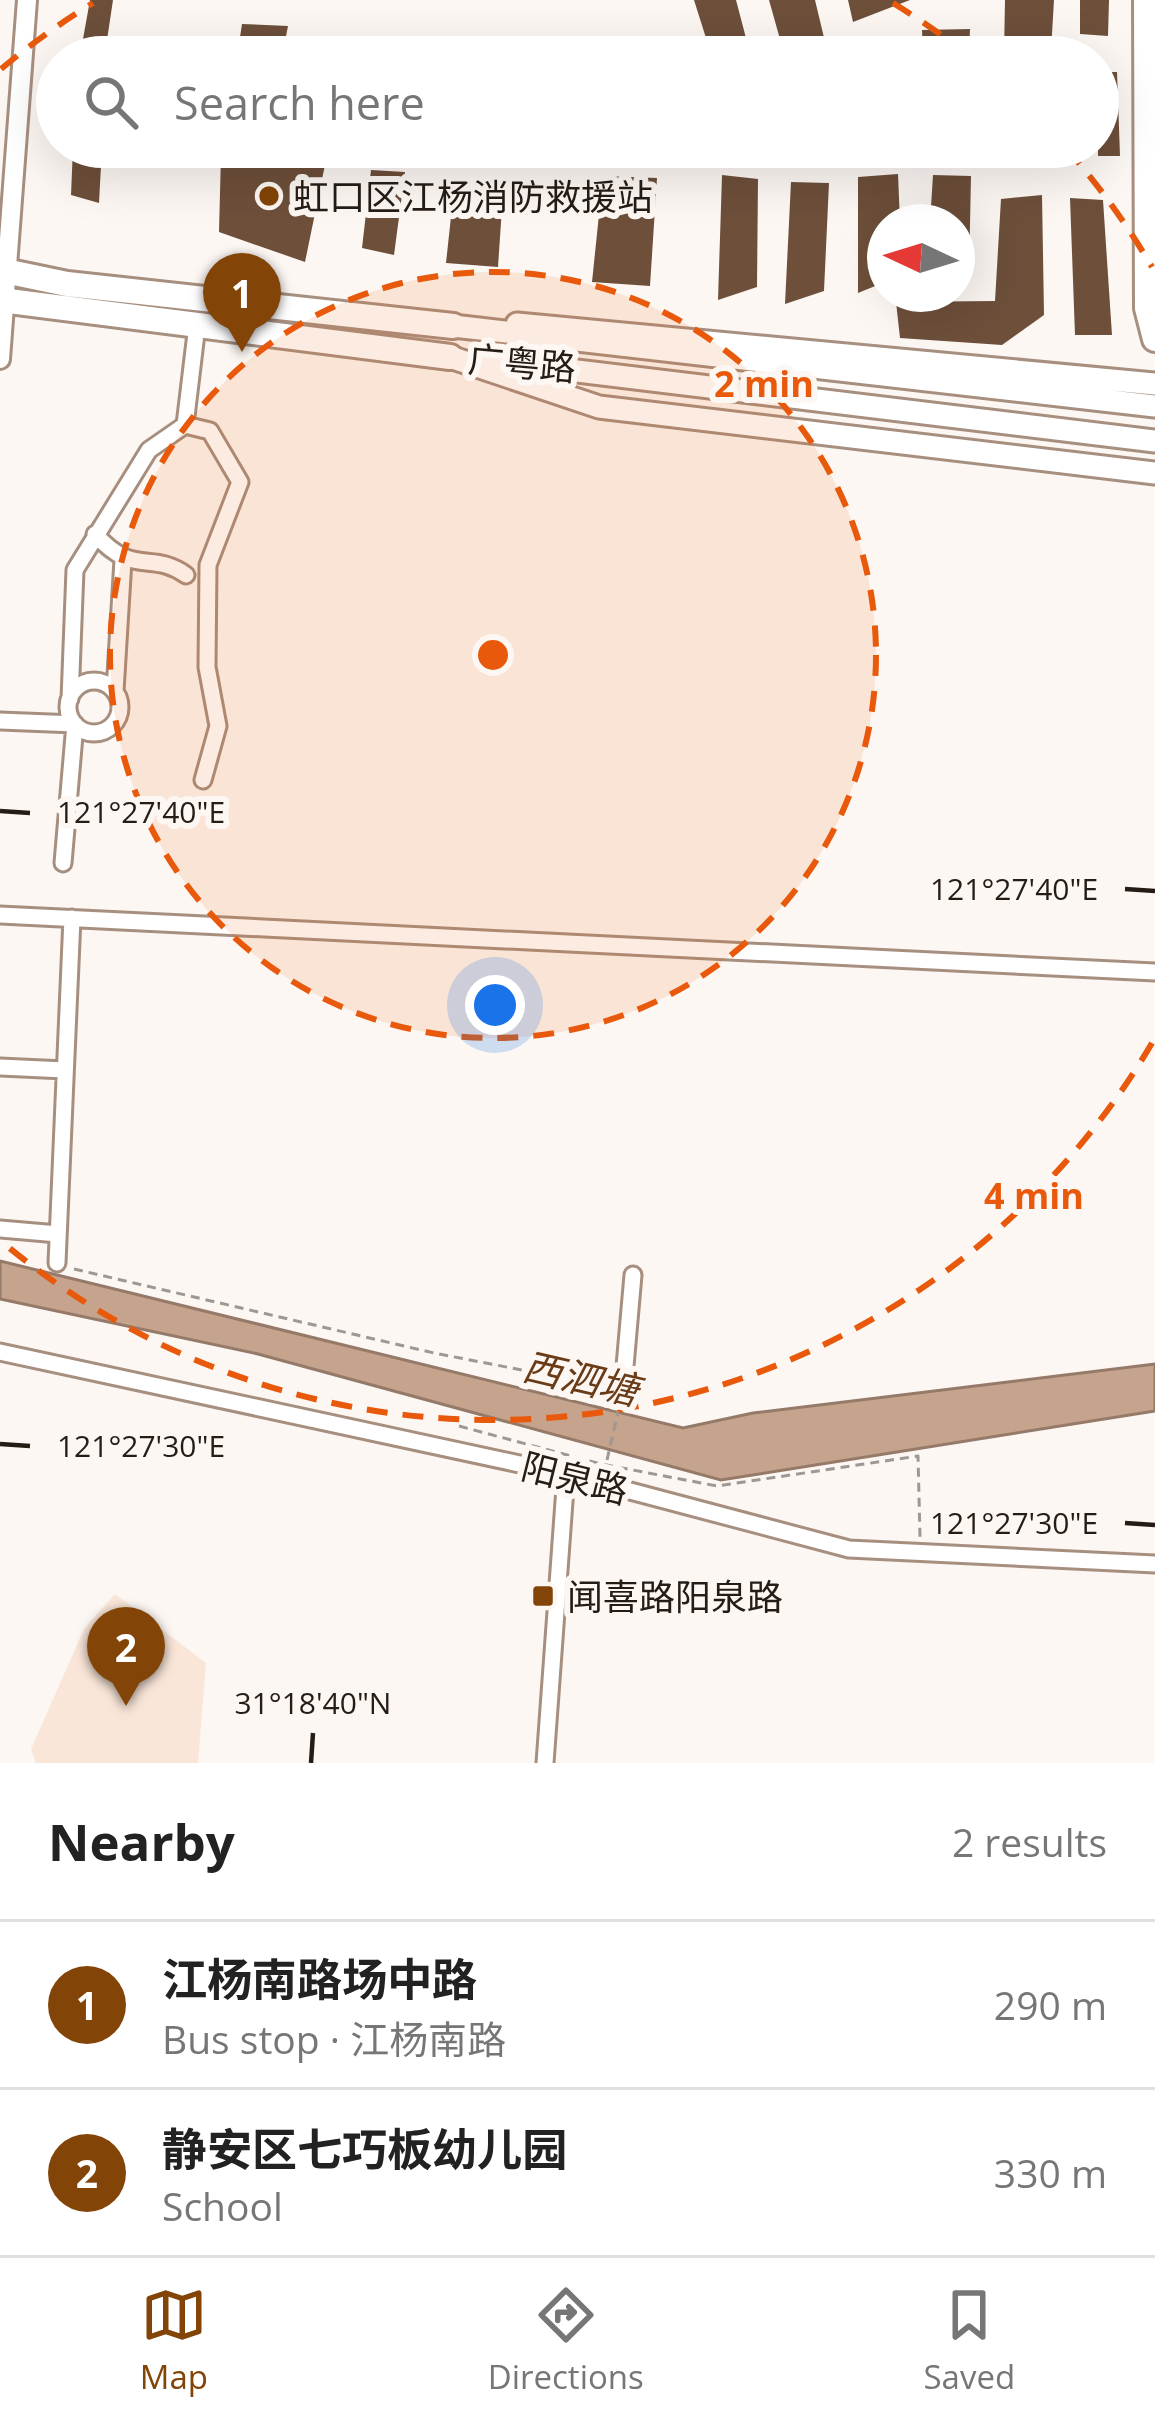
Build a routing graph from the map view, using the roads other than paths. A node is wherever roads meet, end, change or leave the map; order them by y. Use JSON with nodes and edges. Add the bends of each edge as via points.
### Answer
{"nodes":[{"id":1,"x":28,"y":0,"type":"edge"},
{"id":2,"x":1146,"y":0,"type":"edge"},
{"id":3,"x":3,"y":270,"type":"edge"},
{"id":4,"x":2,"y":300,"type":"edge"},
{"id":5,"x":196,"y":325,"type":"junction"},
{"id":6,"x":453,"y":326,"type":"junction"},
{"id":7,"x":1155,"y":339,"type":"edge"},
{"id":8,"x":450,"y":356,"type":"junction"},
{"id":9,"x":0,"y":359,"type":"edge"},
{"id":10,"x":1155,"y":384,"type":"edge"},
{"id":11,"x":1155,"y":406,"type":"edge"},
{"id":12,"x":185,"y":425,"type":"junction"},
{"id":13,"x":1155,"y":441,"type":"edge"},
{"id":14,"x":1155,"y":472,"type":"edge"},
{"id":15,"x":95,"y":534,"type":"junction"},
{"id":16,"x":123,"y":560,"type":"junction"},
{"id":17,"x":186,"y":575,"type":"dead end"},
{"id":18,"x":115,"y":691,"type":"junction"},
{"id":19,"x":70,"y":699,"type":"junction"},
{"id":20,"x":0,"y":721,"type":"edge"},
{"id":21,"x":75,"y":724,"type":"junction"},
{"id":22,"x":203,"y":780,"type":"dead end"},
{"id":23,"x":63,"y":863,"type":"dead end"},
{"id":24,"x":0,"y":915,"type":"edge"},
{"id":25,"x":72,"y":918,"type":"junction"},
{"id":26,"x":1155,"y":972,"type":"edge"},
{"id":27,"x":0,"y":1067,"type":"edge"},
{"id":28,"x":65,"y":1070,"type":"junction"},
{"id":29,"x":0,"y":1229,"type":"edge"},
{"id":30,"x":58,"y":1234,"type":"junction"},
{"id":31,"x":56,"y":1263,"type":"road end"},
{"id":32,"x":633,"y":1275,"type":"dead end"},
{"id":33,"x":0,"y":1352,"type":"edge"},
{"id":34,"x":622,"y":1395,"type":"road end"},
{"id":35,"x":566,"y":1474,"type":"junction"},
{"id":36,"x":1155,"y":1564,"type":"edge"},
{"id":37,"x":545,"y":1763,"type":"edge"}],
"edges":[{"from":1,"to":3,"type":"street"},
{"from":2,"to":7,"type":"main road","via":[[1147,308]]},
{"from":3,"to":4,"type":"street"},
{"from":3,"to":6,"type":"main road"},
{"from":4,"to":5,"type":"main road"},
{"from":4,"to":9,"type":"street"},
{"from":5,"to":8,"type":"main road"},
{"from":5,"to":12,"type":"street"},
{"from":6,"to":10,"type":"main road","name":"广粤路","via":[[549,323]]},
{"from":6,"to":11,"type":"main road","name":"广粤路"},
{"from":8,"to":13,"type":"main road","name":"广粤路"},
{"from":8,"to":14,"type":"main road","name":"广粤路","via":[[599,407]]},
{"from":12,"to":15,"type":"street","via":[[149,450]]},
{"from":12,"to":22,"type":"street","via":[[210,431],[240,482],[208,565],[207,667],[218,726]]},
{"from":15,"to":16,"type":"street"},
{"from":15,"to":19,"type":"street","via":[[75,570]]},
{"from":16,"to":17,"type":"street"},
{"from":16,"to":18,"type":"street"},
{"from":18,"to":19,"type":"street","via":[[89,682]]},
{"from":18,"to":21,"type":"street","via":[[120,705],[112,726],[89,732]]},
{"from":19,"to":21,"type":"street"},
{"from":20,"to":21,"type":"street"},
{"from":21,"to":23,"type":"street"},
{"from":24,"to":25,"type":"street"},
{"from":25,"to":26,"type":"street"},
{"from":25,"to":28,"type":"street"},
{"from":27,"to":28,"type":"street"},
{"from":28,"to":30,"type":"street"},
{"from":29,"to":30,"type":"street"},
{"from":30,"to":31,"type":"street"},
{"from":32,"to":34,"type":"street"},
{"from":33,"to":35,"type":"street","name":"阳泉路"},
{"from":35,"to":36,"type":"street","name":"阳泉路","via":[[849,1549]]},
{"from":35,"to":37,"type":"street"}]}
